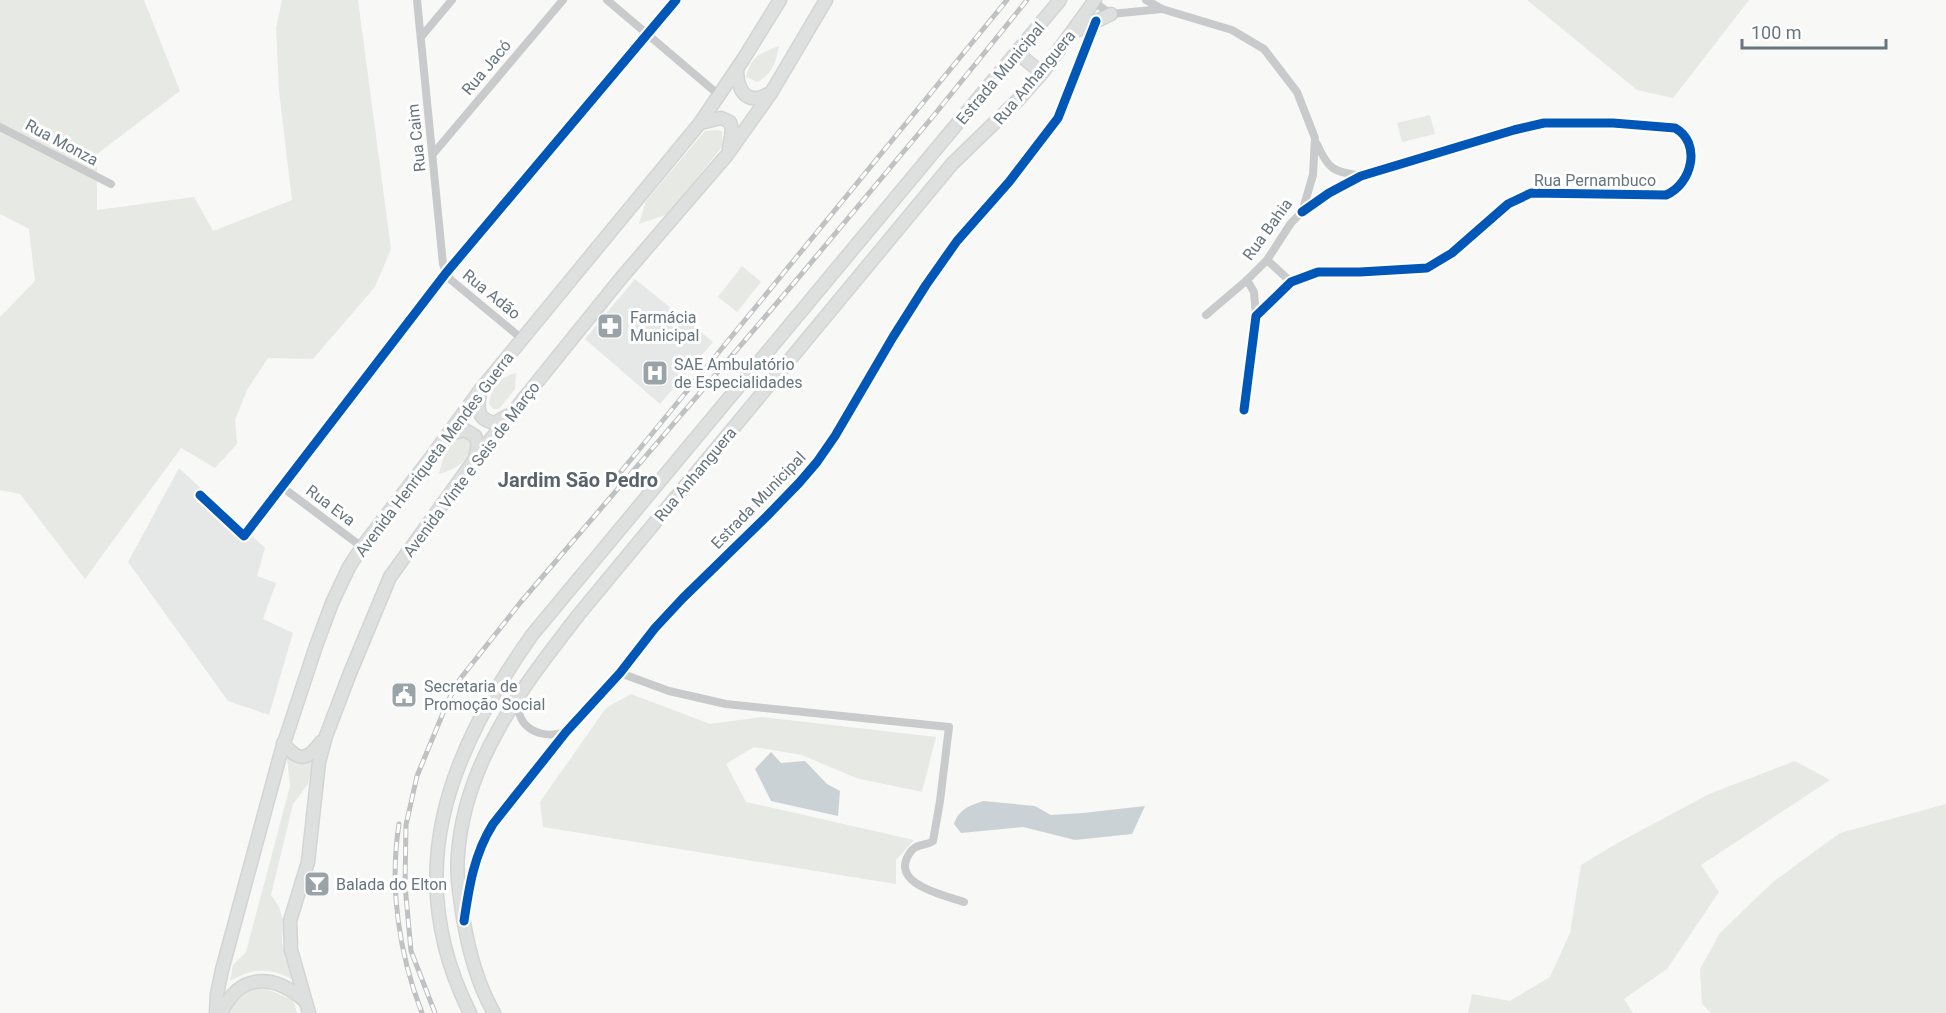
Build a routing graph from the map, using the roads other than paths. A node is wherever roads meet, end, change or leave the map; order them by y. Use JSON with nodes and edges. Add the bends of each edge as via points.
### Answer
{"nodes":[{"id":1,"x":417,"y":0,"type":"edge"},
{"id":2,"x":452,"y":0,"type":"edge"},
{"id":3,"x":563,"y":0,"type":"edge"},
{"id":4,"x":606,"y":0,"type":"edge"},
{"id":5,"x":676,"y":0,"type":"edge"},
{"id":6,"x":780,"y":0,"type":"edge"},
{"id":7,"x":826,"y":0,"type":"edge"},
{"id":8,"x":1146,"y":0,"type":"edge"},
{"id":9,"x":1094,"y":1,"type":"edge"},
{"id":10,"x":1056,"y":5,"type":"edge"},
{"id":11,"x":1162,"y":9,"type":"junction"},
{"id":12,"x":1111,"y":14,"type":"junction"},
{"id":13,"x":1096,"y":21,"type":"junction"},
{"id":14,"x":1071,"y":33,"type":"junction"},
{"id":15,"x":648,"y":35,"type":"junction"},
{"id":16,"x":421,"y":37,"type":"junction"},
{"id":17,"x":1022,"y":57,"type":"junction"},
{"id":18,"x":737,"y":69,"type":"junction"},
{"id":19,"x":1042,"y":73,"type":"junction"},
{"id":20,"x":771,"y":93,"type":"junction"},
{"id":21,"x":719,"y":95,"type":"junction"},
{"id":22,"x":700,"y":123,"type":"junction"},
{"id":23,"x":0,"y":127,"type":"edge"},
{"id":24,"x":1315,"y":138,"type":"junction"},
{"id":25,"x":433,"y":154,"type":"junction"},
{"id":26,"x":932,"y":154,"type":"junction"},
{"id":27,"x":727,"y":156,"type":"junction"},
{"id":28,"x":1361,"y":176,"type":"junction"},
{"id":29,"x":111,"y":184,"type":"dead end"},
{"id":30,"x":1302,"y":212,"type":"junction"},
{"id":31,"x":1267,"y":260,"type":"junction"},
{"id":32,"x":446,"y":273,"type":"junction"},
{"id":33,"x":1247,"y":280,"type":"junction"},
{"id":34,"x":1291,"y":282,"type":"junction"},
{"id":35,"x":1206,"y":315,"type":"dead end"},
{"id":36,"x":1256,"y":316,"type":"junction"},
{"id":37,"x":522,"y":338,"type":"junction"},
{"id":38,"x":481,"y":389,"type":"junction"},
{"id":39,"x":1244,"y":410,"type":"dead end"},
{"id":40,"x":512,"y":414,"type":"junction"},
{"id":41,"x":449,"y":434,"type":"junction"},
{"id":42,"x":475,"y":459,"type":"junction"},
{"id":43,"x":282,"y":487,"type":"junction"},
{"id":44,"x":200,"y":495,"type":"dead end"},
{"id":45,"x":362,"y":547,"type":"junction"},
{"id":46,"x":620,"y":673,"type":"junction"},
{"id":47,"x":522,"y":689,"type":"junction"},
{"id":48,"x":566,"y":732,"type":"junction"},
{"id":49,"x":326,"y":736,"type":"junction"},
{"id":50,"x":283,"y":743,"type":"junction"},
{"id":51,"x":964,"y":902,"type":"dead end"},
{"id":52,"x":464,"y":921,"type":"junction"},
{"id":53,"x":307,"y":1007,"type":"edge"},
{"id":54,"x":216,"y":1013,"type":"edge"},
{"id":55,"x":221,"y":1013,"type":"edge"},
{"id":56,"x":470,"y":1013,"type":"edge"},
{"id":57,"x":494,"y":1013,"type":"edge"}],
"edges":[{"from":1,"to":16,"type":"street","name":"Rua Caim"},
{"from":2,"to":16,"type":"street"},
{"from":3,"to":25,"type":"street","name":"Rua Jacó"},
{"from":4,"to":15,"type":"street"},
{"from":5,"to":15,"type":"street"},
{"from":6,"to":18,"type":"main road","name":"Avenida Henriqueta Mendes Guerra"},
{"from":7,"to":20,"type":"main road","name":"Avenida Vinte e Seis de Março"},
{"from":8,"to":11,"type":"street"},
{"from":9,"to":12,"type":"street"},
{"from":9,"to":14,"type":"main road","name":"Rua Anhanguera"},
{"from":10,"to":17,"type":"main road"},
{"from":10,"to":26,"type":"main road","name":"Estrada Municipal"},
{"from":11,"to":12,"type":"street"},
{"from":11,"to":24,"type":"street","name":"Rua Bahia","via":[[1232,30],[1264,49],[1297,92]]},
{"from":12,"to":13,"type":"main road"},
{"from":13,"to":14,"type":"main road"},
{"from":13,"to":46,"type":"street","name":"Estrada Municipal","via":[[1054,125],[957,241],[926,285],[817,462],[669,613]]},
{"from":14,"to":19,"type":"main road","name":"Rua Anhanguera"},
{"from":15,"to":21,"type":"street"},
{"from":15,"to":32,"type":"street"},
{"from":16,"to":25,"type":"street","name":"Rua Caim"},
{"from":17,"to":19,"type":"main road"},
{"from":17,"to":26,"type":"main road","via":[[952,138]]},
{"from":18,"to":20,"type":"main road","via":[[739,86],[746,96],[757,98]]},
{"from":18,"to":21,"type":"main road","name":"Avenida Henriqueta Mendes Guerra"},
{"from":19,"to":47,"type":"main road","name":"Rua Anhanguera","via":[[952,164],[580,613]]},
{"from":20,"to":27,"type":"main road","name":"Avenida Vinte e Seis de Março"},
{"from":21,"to":22,"type":"main road","name":"Avenida Henriqueta Mendes Guerra"},
{"from":22,"to":27,"type":"main road","via":[[721,118],[730,122],[732,138]]},
{"from":22,"to":37,"type":"main road","name":"Avenida Henriqueta Mendes Guerra"},
{"from":23,"to":29,"type":"street","name":"Rua Monza"},
{"from":24,"to":28,"type":"street","via":[[1330,167]]},
{"from":24,"to":30,"type":"street","name":"Rua Bahia","via":[[1313,175]]},
{"from":25,"to":32,"type":"street","name":"Rua Caim"},
{"from":26,"to":56,"type":"main road","name":"Estrada Municipal","via":[[532,635],[486,706],[454,774],[443,809],[436,863],[444,945]]},
{"from":27,"to":40,"type":"main road","name":"Avenida Vinte e Seis de Março","via":[[627,270]]},
{"from":28,"to":30,"type":"street","name":"Rua Pernambuco"},
{"from":28,"to":34,"type":"street","name":"Rua Pernambuco","via":[[1544,123],[1675,128],[1688,138],[1690,146],[1687,175],[1677,190],[1666,195],[1531,193],[1508,204],[1452,253],[1427,267],[1318,272]]},
{"from":30,"to":31,"type":"street","name":"Rua Bahia"},
{"from":31,"to":33,"type":"street","name":"Rua Bahia"},
{"from":31,"to":34,"type":"street"},
{"from":32,"to":37,"type":"street","name":"Rua Adão"},
{"from":32,"to":43,"type":"street"},
{"from":33,"to":35,"type":"street","name":"Rua Bahia"},
{"from":33,"to":36,"type":"street","via":[[1254,292]]},
{"from":34,"to":36,"type":"street","name":"Rua Pernambuco"},
{"from":36,"to":39,"type":"street"},
{"from":37,"to":38,"type":"main road","name":"Avenida Henriqueta Mendes Guerra"},
{"from":38,"to":40,"type":"main road","via":[[477,405],[484,420],[495,423]]},
{"from":38,"to":41,"type":"main road","name":"Avenida Henriqueta Mendes Guerra"},
{"from":40,"to":42,"type":"main road","name":"Avenida Vinte e Seis de Março"},
{"from":41,"to":42,"type":"main road","via":[[465,430],[473,434],[478,444]]},
{"from":41,"to":45,"type":"main road","name":"Avenida Henriqueta Mendes Guerra"},
{"from":42,"to":49,"type":"main road","name":"Avenida Vinte e Seis de Março","via":[[390,577]]},
{"from":43,"to":44,"type":"street","via":[[244,536]]},
{"from":43,"to":45,"type":"street","name":"Rua Eva"},
{"from":45,"to":50,"type":"main road","name":"Avenida Henriqueta Mendes Guerra","via":[[332,603]]},
{"from":46,"to":48,"type":"street","name":"Estrada Municipal"},
{"from":46,"to":51,"type":"street","via":[[669,691],[726,704],[949,727],[934,836],[929,844],[918,845],[904,864],[918,885]]},
{"from":47,"to":48,"type":"street","via":[[519,713],[528,727],[548,736]]},
{"from":47,"to":52,"type":"main road","name":"Rua Anhanguera","via":[[484,758],[465,811],[457,876]]},
{"from":48,"to":52,"type":"street","name":"Estrada Municipal","via":[[485,836],[469,887]]},
{"from":49,"to":50,"type":"main road","via":[[307,757],[292,752]]},
{"from":49,"to":53,"type":"main road","name":"Avenida Vinte e Seis de Março","via":[[319,762],[308,862],[290,921],[291,950]]},
{"from":50,"to":54,"type":"main road","name":"Avenida Henriqueta Mendes Guerra","via":[[222,970]]},
{"from":52,"to":57,"type":"main road","name":"Rua Anhanguera","via":[[476,973]]},
{"from":53,"to":55,"type":"main road","via":[[296,993],[259,981],[234,991]]}]}
